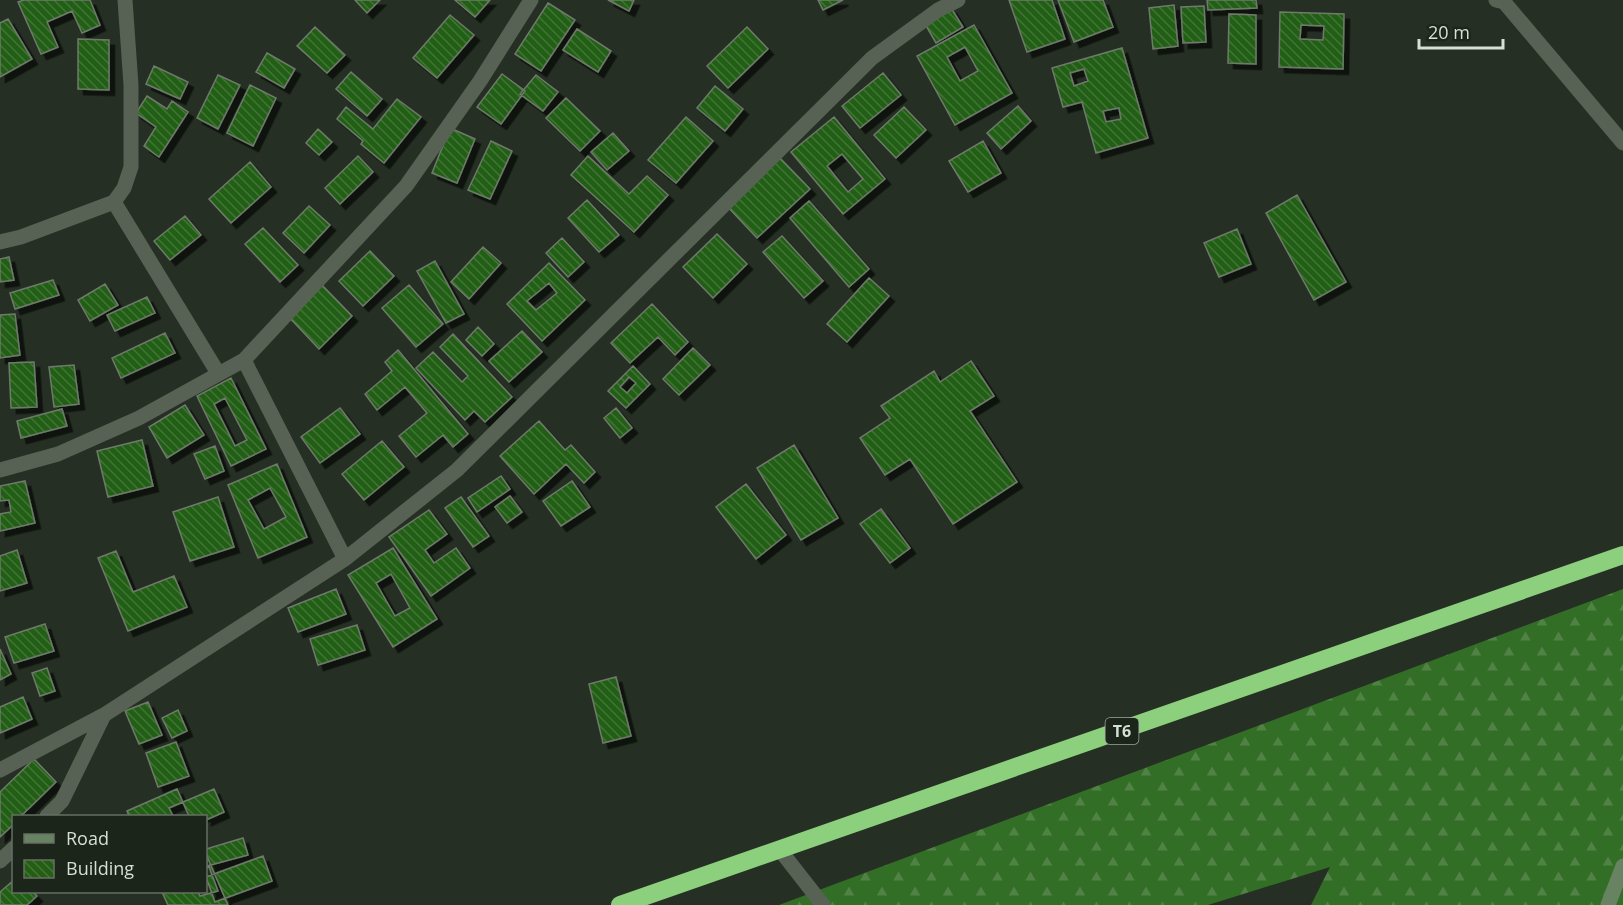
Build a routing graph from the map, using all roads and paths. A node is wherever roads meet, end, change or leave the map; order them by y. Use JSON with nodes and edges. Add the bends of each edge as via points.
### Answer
{"nodes":[{"id":1,"x":125,"y":0,"type":"edge"},
{"id":2,"x":531,"y":0,"type":"edge"},
{"id":3,"x":958,"y":0,"type":"edge"},
{"id":4,"x":1501,"y":1,"type":"edge"},
{"id":5,"x":1623,"y":142,"type":"edge"},
{"id":6,"x":114,"y":202,"type":"junction"},
{"id":7,"x":0,"y":242,"type":"edge"},
{"id":8,"x":244,"y":360,"type":"junction"},
{"id":9,"x":218,"y":373,"type":"junction"},
{"id":10,"x":0,"y":470,"type":"edge"},
{"id":11,"x":1623,"y":555,"type":"edge"},
{"id":12,"x":345,"y":559,"type":"junction"},
{"id":13,"x":104,"y":715,"type":"junction"},
{"id":14,"x":0,"y":770,"type":"edge"},
{"id":15,"x":48,"y":815,"type":"edge"},
{"id":16,"x":12,"y":850,"type":"edge"},
{"id":17,"x":780,"y":850,"type":"junction"},
{"id":18,"x":0,"y":861,"type":"edge"},
{"id":19,"x":1623,"y":866,"type":"edge"},
{"id":20,"x":620,"y":905,"type":"edge"},
{"id":21,"x":823,"y":905,"type":"edge"},
{"id":22,"x":1608,"y":905,"type":"edge"}],
"edges":[{"from":1,"to":6,"type":"street","via":[[131,85],[130,167],[124,188]]},
{"from":2,"to":8,"type":"street","via":[[406,186]]},
{"from":3,"to":12,"type":"street","via":[[872,58],[457,470]]},
{"from":4,"to":5,"type":"street"},
{"from":6,"to":7,"type":"street"},
{"from":6,"to":9,"type":"street"},
{"from":8,"to":9,"type":"street"},
{"from":8,"to":12,"type":"street"},
{"from":9,"to":10,"type":"street","via":[[139,418],[58,454]]},
{"from":11,"to":17,"type":"highway","number":"T6"},
{"from":12,"to":13,"type":"street"},
{"from":13,"to":14,"type":"street"},
{"from":13,"to":15,"type":"street","via":[[62,801]]},
{"from":16,"to":18,"type":"street"},
{"from":17,"to":20,"type":"highway","number":"T6"},
{"from":17,"to":21,"type":"street"},
{"from":19,"to":22,"type":"street"}]}
